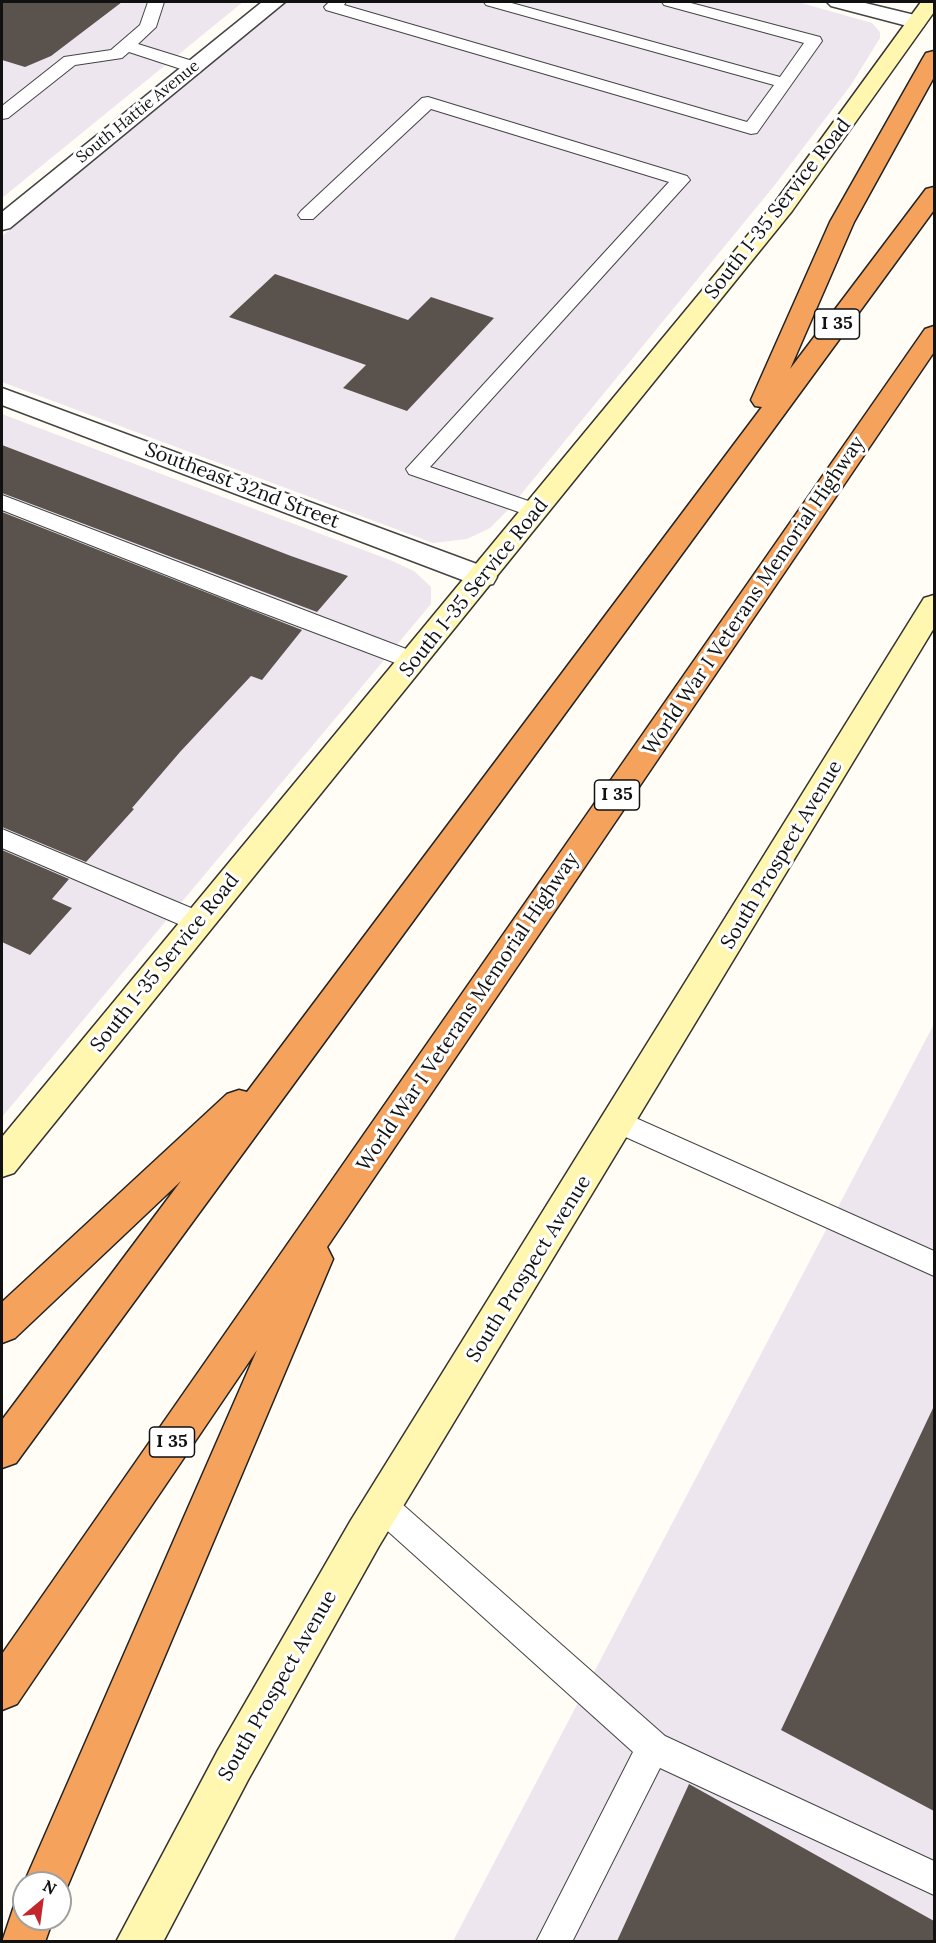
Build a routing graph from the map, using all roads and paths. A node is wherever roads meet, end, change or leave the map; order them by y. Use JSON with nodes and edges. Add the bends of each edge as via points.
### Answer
{"nodes":[{"id":1,"x":156,"y":2,"type":"edge"},
{"id":2,"x":274,"y":2,"type":"edge"},
{"id":3,"x":338,"y":2,"type":"edge"},
{"id":4,"x":492,"y":2,"type":"edge"},
{"id":5,"x":670,"y":2,"type":"edge"},
{"id":6,"x":838,"y":2,"type":"edge"},
{"id":7,"x":923,"y":12,"type":"edge"},
{"id":8,"x":126,"y":45,"type":"junction"},
{"id":9,"x":934,"y":58,"type":"edge"},
{"id":10,"x":193,"y":67,"type":"junction"},
{"id":11,"x":784,"y":83,"type":"junction"},
{"id":12,"x":2,"y":114,"type":"edge"},
{"id":13,"x":934,"y":194,"type":"edge"},
{"id":14,"x":307,"y":214,"type":"dead end"},
{"id":15,"x":2,"y":223,"type":"edge"},
{"id":16,"x":934,"y":334,"type":"edge"},
{"id":17,"x":934,"y":360,"type":"edge"},
{"id":18,"x":2,"y":396,"type":"edge"},
{"id":19,"x":891,"y":397,"type":"junction"},
{"id":20,"x":740,"y":454,"type":"junction"},
{"id":21,"x":2,"y":502,"type":"edge"},
{"id":22,"x":536,"y":511,"type":"junction"},
{"id":23,"x":483,"y":577,"type":"junction"},
{"id":24,"x":934,"y":605,"type":"edge"},
{"id":25,"x":414,"y":662,"type":"junction"},
{"id":26,"x":2,"y":837,"type":"edge"},
{"id":27,"x":199,"y":922,"type":"junction"},
{"id":28,"x":300,"y":1048,"type":"junction"},
{"id":29,"x":620,"y":1122,"type":"junction"},
{"id":30,"x":2,"y":1162,"type":"edge"},
{"id":31,"x":343,"y":1194,"type":"junction"},
{"id":32,"x":934,"y":1264,"type":"edge"},
{"id":33,"x":2,"y":1326,"type":"edge"},
{"id":34,"x":2,"y":1450,"type":"edge"},
{"id":35,"x":382,"y":1506,"type":"junction"},
{"id":36,"x":2,"y":1689,"type":"edge"},
{"id":37,"x":653,"y":1748,"type":"junction"},
{"id":38,"x":51,"y":1871,"type":"edge"},
{"id":39,"x":934,"y":1878,"type":"edge"},
{"id":40,"x":138,"y":1941,"type":"edge"},
{"id":41,"x":553,"y":1941,"type":"edge"}],
"edges":[{"from":1,"to":8,"type":"lane","via":[[148,27]]},
{"from":2,"to":10,"type":"street","name":"South Hattie Avenue"},
{"from":3,"to":11,"type":"lane","via":[[332,7],[751,129]]},
{"from":4,"to":11,"type":"lane"},
{"from":5,"to":11,"type":"lane","via":[[814,41]]},
{"from":6,"to":7,"type":"street"},
{"from":7,"to":22,"type":"main road","name":"South I-35 Service Road","via":[[784,206]]},
{"from":8,"to":10,"type":"lane"},
{"from":8,"to":12,"type":"lane","via":[[116,54],[70,61]]},
{"from":9,"to":20,"type":"highway","via":[[842,222]]},
{"from":10,"to":15,"type":"street","name":"South Hattie Avenue"},
{"from":13,"to":20,"type":"highway","number":"I 35"},
{"from":14,"to":22,"type":"lane","via":[[428,102],[681,180],[416,469]]},
{"from":16,"to":19,"type":"highway","name":"World War I Veterans Memorial Highway","number":"I 35"},
{"from":17,"to":19,"type":"highway"},
{"from":18,"to":23,"type":"street","name":"Southeast 32nd Street"},
{"from":19,"to":31,"type":"highway","name":"World War I Veterans Memorial Highway","number":"I 35"},
{"from":20,"to":28,"type":"highway","number":"I 35"},
{"from":21,"to":25,"type":"lane"},
{"from":22,"to":23,"type":"main road","name":"South I-35 Service Road"},
{"from":23,"to":25,"type":"main road","name":"South I-35 Service Road"},
{"from":24,"to":29,"type":"main road","name":"South Prospect Avenue"},
{"from":25,"to":27,"type":"main road","name":"South I-35 Service Road"},
{"from":26,"to":27,"type":"lane"},
{"from":27,"to":30,"type":"main road","name":"South I-35 Service Road"},
{"from":28,"to":33,"type":"highway"},
{"from":28,"to":34,"type":"highway","number":"I 35"},
{"from":29,"to":32,"type":"lane"},
{"from":29,"to":35,"type":"main road","name":"South Prospect Avenue"},
{"from":31,"to":36,"type":"highway","name":"World War I Veterans Memorial Highway","number":"I 35"},
{"from":31,"to":38,"type":"highway"},
{"from":35,"to":37,"type":"lane"},
{"from":35,"to":40,"type":"main road","name":"South Prospect Avenue","via":[[233,1765]]},
{"from":37,"to":39,"type":"lane"},
{"from":37,"to":41,"type":"lane"}]}
